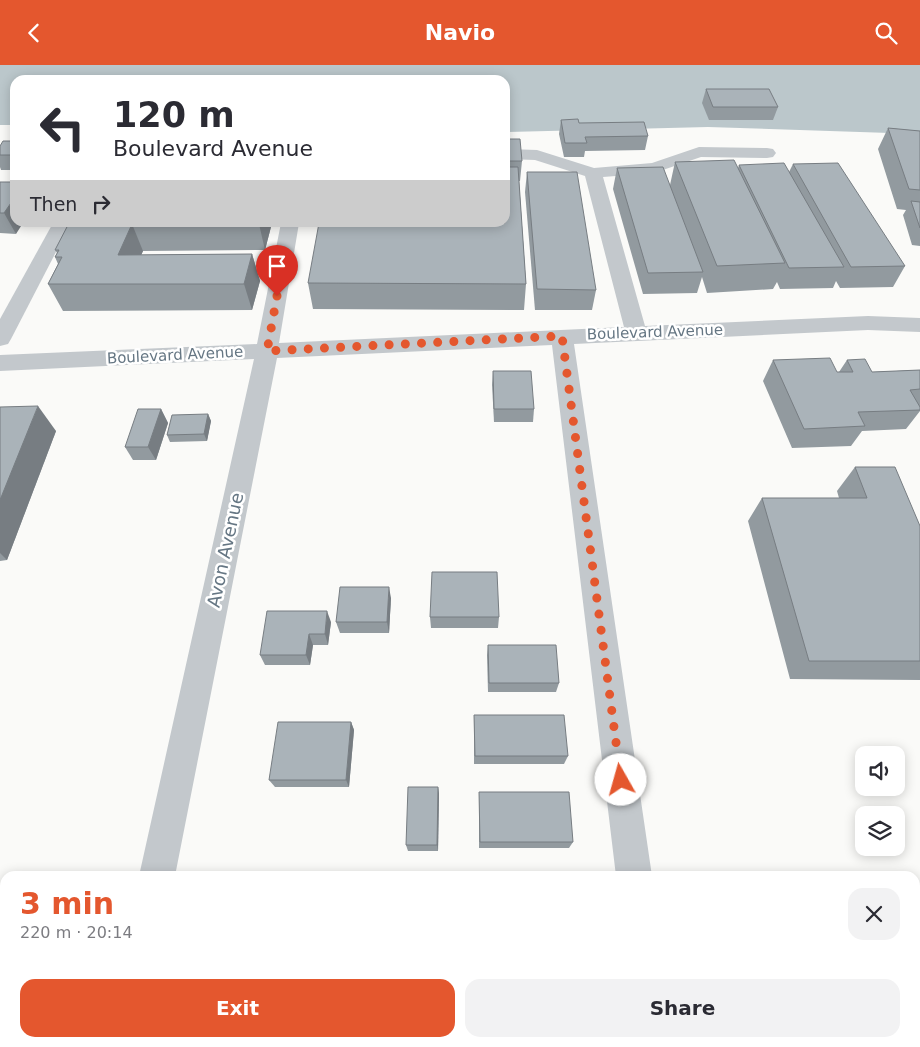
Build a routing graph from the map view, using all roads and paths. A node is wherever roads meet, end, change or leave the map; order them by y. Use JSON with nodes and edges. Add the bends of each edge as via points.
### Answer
{"nodes":[{"id":1,"x":767,"y":153,"type":"dead end"},
{"id":2,"x":510,"y":154,"type":"edge"},
{"id":3,"x":593,"y":173,"type":"junction"},
{"id":4,"x":60,"y":227,"type":"edge"},
{"id":5,"x":289,"y":227,"type":"edge"},
{"id":6,"x":920,"y":325,"type":"edge"},
{"id":7,"x":636,"y":333,"type":"junction"},
{"id":8,"x":562,"y":336,"type":"junction"},
{"id":9,"x":0,"y":339,"type":"edge"},
{"id":10,"x":267,"y":351,"type":"junction"},
{"id":11,"x":0,"y":363,"type":"edge"},
{"id":12,"x":158,"y":871,"type":"edge"},
{"id":13,"x":633,"y":871,"type":"edge"}],
"edges":[{"from":1,"to":3,"type":"street","via":[[699,152],[654,168]]},
{"from":2,"to":3,"type":"street","via":[[537,155]]},
{"from":3,"to":7,"type":"street"},
{"from":4,"to":9,"type":"street"},
{"from":5,"to":10,"type":"street","name":"Avon Avenue"},
{"from":6,"to":7,"type":"street","name":"Boulevard Avenue","via":[[868,323]]},
{"from":7,"to":8,"type":"street","name":"Boulevard Avenue"},
{"from":8,"to":10,"type":"street","name":"Boulevard Avenue"},
{"from":8,"to":13,"type":"street"},
{"from":10,"to":11,"type":"street","name":"Boulevard Avenue"},
{"from":10,"to":12,"type":"street","name":"Avon Avenue"}]}
